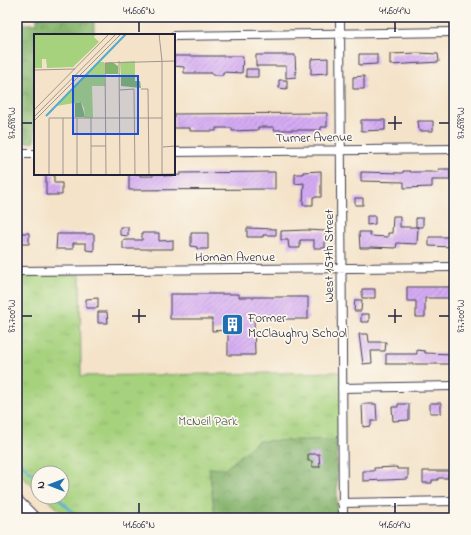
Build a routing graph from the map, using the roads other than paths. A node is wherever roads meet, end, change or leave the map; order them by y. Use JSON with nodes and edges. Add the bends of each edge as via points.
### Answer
{"nodes":[{"id":1,"x":340,"y":17,"type":"edge"},
{"id":2,"x":454,"y":32,"type":"edge"},
{"id":3,"x":340,"y":33,"type":"junction"},
{"id":4,"x":175,"y":36,"type":"edge"},
{"id":5,"x":454,"y":149,"type":"edge"},
{"id":6,"x":341,"y":150,"type":"junction"},
{"id":7,"x":175,"y":152,"type":"edge"},
{"id":8,"x":17,"y":154,"type":"edge"},
{"id":9,"x":34,"y":154,"type":"edge"},
{"id":10,"x":454,"y":267,"type":"edge"},
{"id":11,"x":342,"y":268,"type":"junction"},
{"id":12,"x":17,"y":271,"type":"edge"},
{"id":13,"x":454,"y":386,"type":"edge"},
{"id":14,"x":342,"y":388,"type":"junction"},
{"id":15,"x":454,"y":501,"type":"edge"},
{"id":16,"x":17,"y":503,"type":"edge"},
{"id":17,"x":342,"y":503,"type":"junction"},
{"id":18,"x":32,"y":518,"type":"edge"},
{"id":19,"x":343,"y":518,"type":"edge"}],
"edges":[{"from":1,"to":3,"type":"street","name":"West 157th Street"},
{"from":2,"to":3,"type":"street"},
{"from":3,"to":4,"type":"street"},
{"from":3,"to":6,"type":"street","name":"West 157th Street"},
{"from":5,"to":6,"type":"street","name":"Turner Avenue"},
{"from":6,"to":7,"type":"street","name":"Turner Avenue"},
{"from":6,"to":11,"type":"street","name":"West 157th Street"},
{"from":8,"to":9,"type":"street"},
{"from":10,"to":11,"type":"street","name":"Homan Avenue"},
{"from":11,"to":12,"type":"street","name":"Homan Avenue"},
{"from":11,"to":14,"type":"street","name":"West 157th Street"},
{"from":13,"to":14,"type":"street"},
{"from":14,"to":17,"type":"street","name":"West 157th Street"},
{"from":15,"to":17,"type":"street"},
{"from":16,"to":18,"type":"highway"},
{"from":17,"to":19,"type":"street","name":"West 157th Street"}]}
